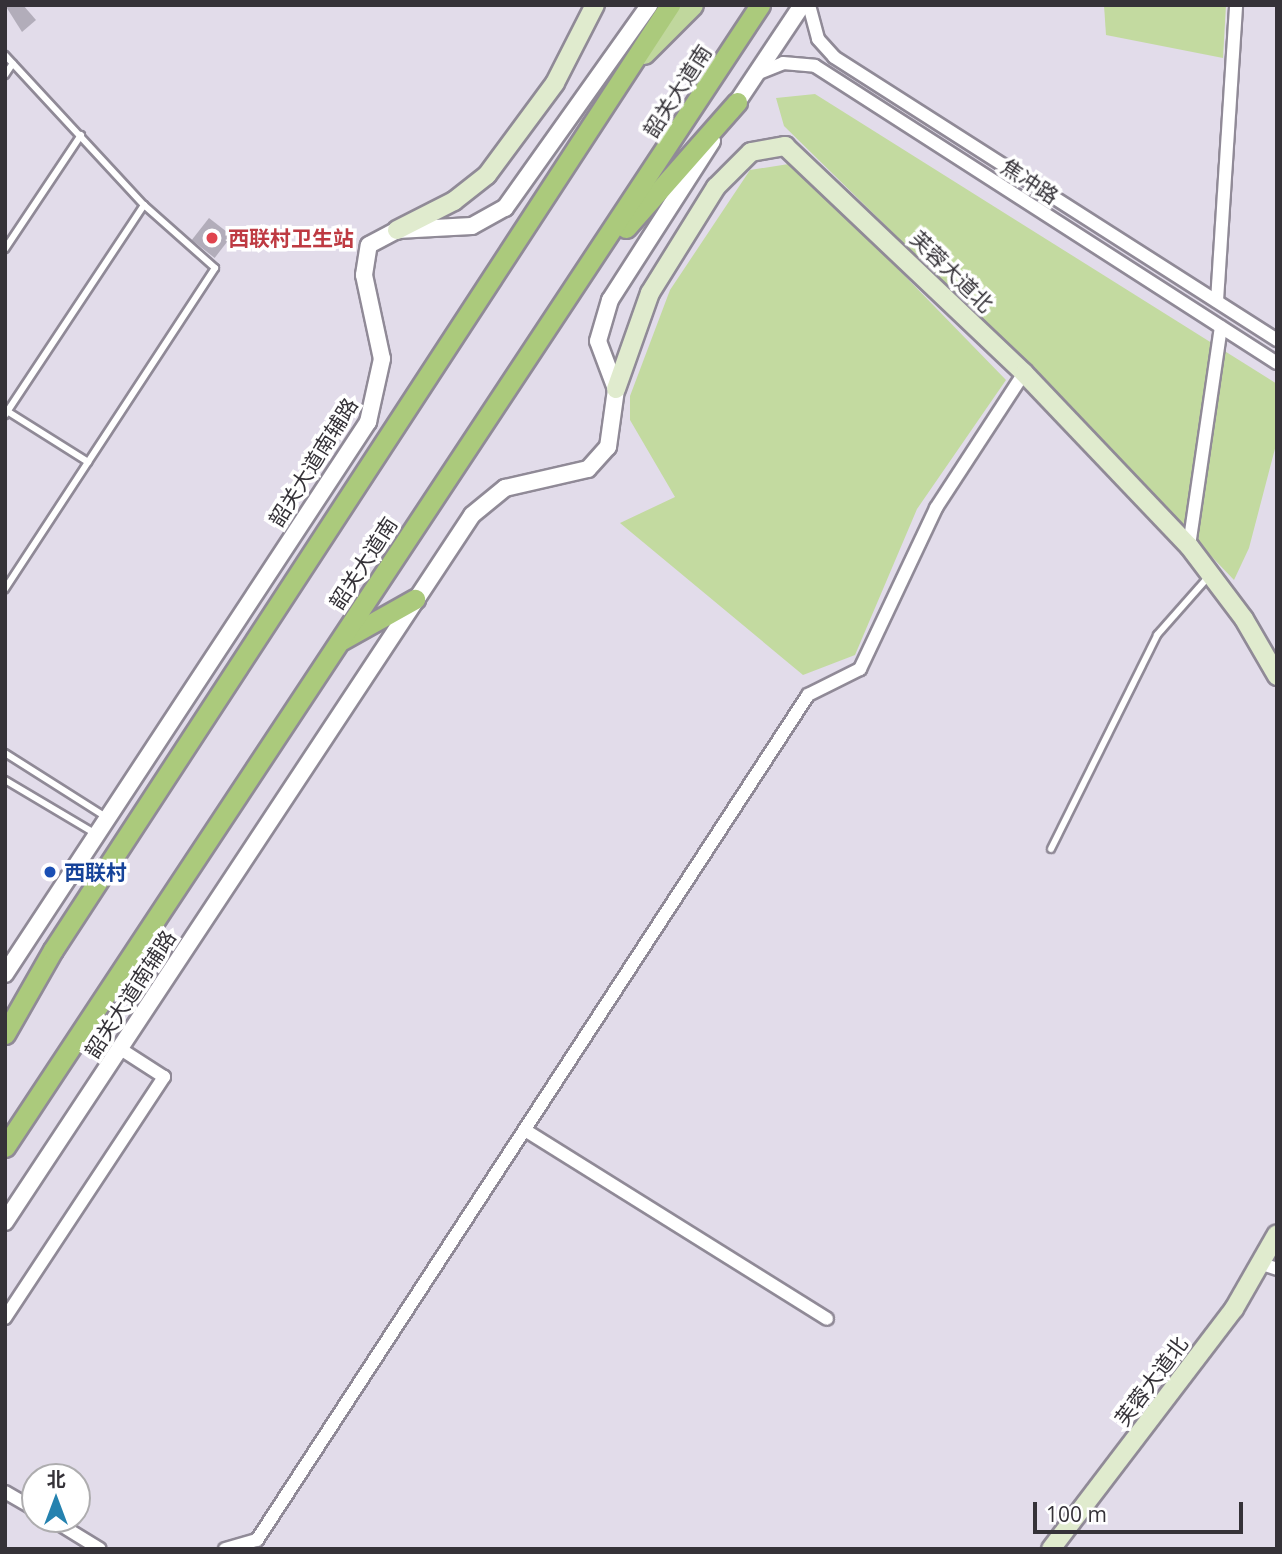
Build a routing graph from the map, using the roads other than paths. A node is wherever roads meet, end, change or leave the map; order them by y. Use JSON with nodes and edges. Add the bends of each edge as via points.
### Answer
{"nodes":[{"id":1,"x":595,"y":5,"type":"edge"},
{"id":2,"x":649,"y":5,"type":"edge"},
{"id":3,"x":670,"y":5,"type":"edge"},
{"id":4,"x":693,"y":5,"type":"edge"},
{"id":5,"x":761,"y":5,"type":"edge"},
{"id":6,"x":802,"y":5,"type":"edge"},
{"id":7,"x":809,"y":5,"type":"edge"},
{"id":8,"x":1236,"y":5,"type":"edge"},
{"id":9,"x":5,"y":55,"type":"edge"},
{"id":10,"x":13,"y":63,"type":"junction"},
{"id":11,"x":625,"y":72,"type":"junction"},
{"id":12,"x":5,"y":75,"type":"edge"},
{"id":13,"x":754,"y":76,"type":"junction"},
{"id":14,"x":737,"y":102,"type":"junction"},
{"id":15,"x":80,"y":135,"type":"junction"},
{"id":16,"x":144,"y":205,"type":"junction"},
{"id":17,"x":397,"y":230,"type":"junction"},
{"id":18,"x":5,"y":248,"type":"edge"},
{"id":19,"x":579,"y":281,"type":"junction"},
{"id":20,"x":1217,"y":302,"type":"junction"},
{"id":21,"x":1222,"y":327,"type":"junction"},
{"id":22,"x":1277,"y":340,"type":"edge"},
{"id":23,"x":1277,"y":363,"type":"edge"},
{"id":24,"x":1024,"y":373,"type":"junction"},
{"id":25,"x":616,"y":389,"type":"junction"},
{"id":26,"x":6,"y":412,"type":"edge"},
{"id":27,"x":88,"y":462,"type":"junction"},
{"id":28,"x":1189,"y":547,"type":"junction"},
{"id":29,"x":1212,"y":573,"type":"junction"},
{"id":30,"x":5,"y":589,"type":"edge"},
{"id":31,"x":415,"y":599,"type":"junction"},
{"id":32,"x":338,"y":642,"type":"junction"},
{"id":33,"x":1277,"y":676,"type":"edge"},
{"id":34,"x":5,"y":753,"type":"edge"},
{"id":35,"x":5,"y":779,"type":"edge"},
{"id":36,"x":106,"y":817,"type":"junction"},
{"id":37,"x":96,"y":834,"type":"junction"},
{"id":38,"x":1051,"y":849,"type":"dead end"},
{"id":39,"x":5,"y":975,"type":"edge"},
{"id":40,"x":5,"y":1034,"type":"edge"},
{"id":41,"x":119,"y":1048,"type":"junction"},
{"id":42,"x":28,"y":1112,"type":"junction"},
{"id":43,"x":5,"y":1116,"type":"edge"},
{"id":44,"x":525,"y":1130,"type":"junction"},
{"id":45,"x":5,"y":1147,"type":"edge"},
{"id":46,"x":5,"y":1222,"type":"edge"},
{"id":47,"x":1277,"y":1234,"type":"edge"},
{"id":48,"x":1269,"y":1267,"type":"edge"},
{"id":49,"x":5,"y":1318,"type":"edge"},
{"id":50,"x":827,"y":1319,"type":"dead end"},
{"id":51,"x":5,"y":1492,"type":"edge"},
{"id":52,"x":21,"y":1501,"type":"edge"},
{"id":53,"x":74,"y":1533,"type":"edge"},
{"id":54,"x":100,"y":1549,"type":"edge"},
{"id":55,"x":225,"y":1549,"type":"edge"},
{"id":56,"x":1051,"y":1549,"type":"edge"}],
"edges":[{"from":1,"to":17,"type":"main road","via":[[555,83],[487,175],[454,201]]},
{"from":2,"to":17,"type":"street","via":[[505,208],[459,229]]},
{"from":3,"to":11,"type":"highway"},
{"from":4,"to":11,"type":"main road"},
{"from":5,"to":19,"type":"highway","name":"韶关大道南"},
{"from":6,"to":13,"type":"street"},
{"from":7,"to":20,"type":"street","name":"焦冲路","via":[[818,39],[834,57]]},
{"from":8,"to":20,"type":"street"},
{"from":9,"to":10,"type":"lane"},
{"from":10,"to":12,"type":"lane"},
{"from":10,"to":15,"type":"lane"},
{"from":11,"to":40,"type":"highway","via":[[61,938]]},
{"from":13,"to":14,"type":"street"},
{"from":13,"to":21,"type":"street","name":"焦冲路","via":[[783,64],[815,66]]},
{"from":14,"to":19,"type":"highway"},
{"from":14,"to":25,"type":"street","via":[[610,300],[598,341]]},
{"from":15,"to":16,"type":"lane"},
{"from":15,"to":18,"type":"lane"},
{"from":16,"to":26,"type":"lane"},
{"from":16,"to":27,"type":"lane","via":[[215,268]]},
{"from":17,"to":36,"type":"street","name":"韶关大道南辅路","via":[[375,237],[363,262],[382,359],[368,422]]},
{"from":19,"to":32,"type":"highway","name":"韶关大道南"},
{"from":20,"to":22,"type":"street","name":"焦冲路"},
{"from":21,"to":23,"type":"street","name":"焦冲路"},
{"from":21,"to":28,"type":"street"},
{"from":24,"to":25,"type":"main road","name":"芙蓉大道北","via":[[796,153],[773,145],[751,152],[716,187],[650,293]]},
{"from":24,"to":28,"type":"main road","name":"芙蓉大道北"},
{"from":24,"to":44,"type":"street","via":[[936,508],[860,668],[807,695]]},
{"from":25,"to":31,"type":"street","name":"韶关大道南辅路","via":[[614,423],[598,460],[588,469],[526,481],[486,500]]},
{"from":26,"to":27,"type":"lane"},
{"from":27,"to":30,"type":"lane"},
{"from":28,"to":29,"type":"main road","name":"芙蓉大道北"},
{"from":29,"to":33,"type":"main road","name":"芙蓉大道北"},
{"from":29,"to":38,"type":"lane","via":[[1157,635]]},
{"from":31,"to":32,"type":"highway"},
{"from":31,"to":41,"type":"street","name":"韶关大道南辅路"},
{"from":32,"to":42,"type":"highway","name":"韶关大道南"},
{"from":34,"to":36,"type":"lane"},
{"from":35,"to":37,"type":"lane"},
{"from":36,"to":37,"type":"street","name":"韶关大道南辅路"},
{"from":37,"to":39,"type":"street","name":"韶关大道南辅路"},
{"from":41,"to":46,"type":"street","name":"韶关大道南辅路"},
{"from":41,"to":49,"type":"street","via":[[164,1077]]},
{"from":42,"to":43,"type":"highway"},
{"from":42,"to":45,"type":"highway","name":"韶关大道南"},
{"from":44,"to":50,"type":"street"},
{"from":44,"to":55,"type":"street","via":[[257,1540]]},
{"from":47,"to":48,"type":"main road","name":"芙蓉大道北"},
{"from":48,"to":56,"type":"main road","name":"芙蓉大道北"},
{"from":51,"to":52,"type":"street"},
{"from":53,"to":54,"type":"street"}]}
